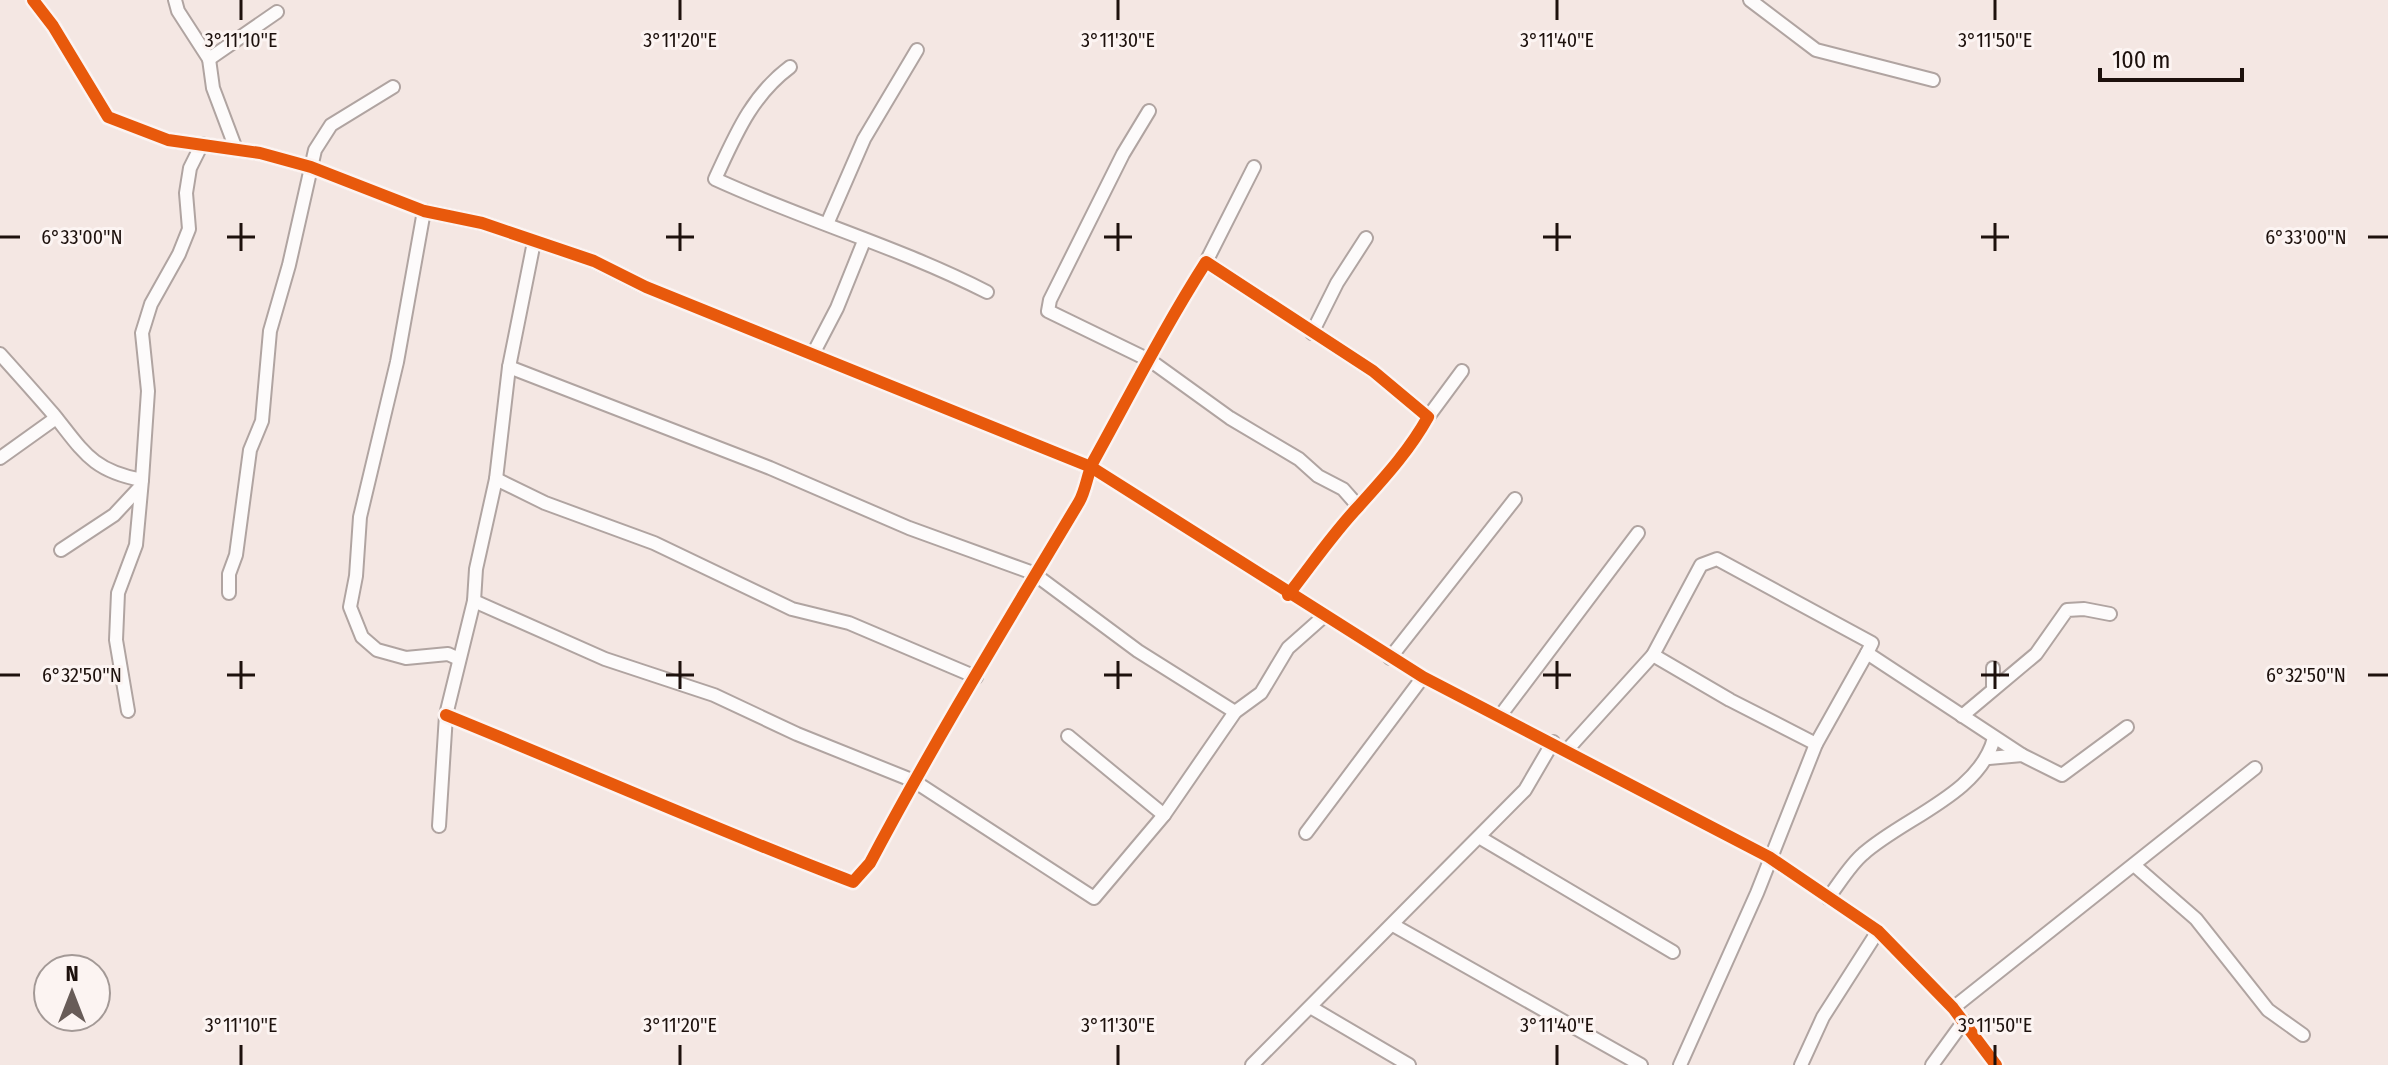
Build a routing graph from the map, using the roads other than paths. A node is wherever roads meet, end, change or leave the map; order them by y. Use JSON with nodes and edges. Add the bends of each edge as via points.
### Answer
{"nodes":[{"id":1,"x":33,"y":0,"type":"edge"},
{"id":2,"x":175,"y":0,"type":"edge"},
{"id":3,"x":1750,"y":0,"type":"edge"},
{"id":4,"x":277,"y":12,"type":"dead end"},
{"id":5,"x":917,"y":50,"type":"dead end"},
{"id":6,"x":209,"y":59,"type":"junction"},
{"id":7,"x":790,"y":67,"type":"dead end"},
{"id":8,"x":1933,"y":80,"type":"dead end"},
{"id":9,"x":393,"y":87,"type":"dead end"},
{"id":10,"x":1149,"y":111,"type":"dead end"},
{"id":11,"x":202,"y":144,"type":"junction"},
{"id":12,"x":236,"y":149,"type":"junction"},
{"id":13,"x":311,"y":167,"type":"junction"},
{"id":14,"x":1254,"y":167,"type":"dead end"},
{"id":15,"x":424,"y":211,"type":"junction"},
{"id":16,"x":827,"y":224,"type":"junction"},
{"id":17,"x":1366,"y":238,"type":"dead end"},
{"id":18,"x":864,"y":241,"type":"junction"},
{"id":19,"x":534,"y":242,"type":"junction"},
{"id":20,"x":1206,"y":262,"type":"junction"},
{"id":21,"x":987,"y":292,"type":"dead end"},
{"id":22,"x":1312,"y":333,"type":"junction"},
{"id":23,"x":0,"y":354,"type":"edge"},
{"id":24,"x":813,"y":354,"type":"junction"},
{"id":25,"x":1151,"y":361,"type":"junction"},
{"id":26,"x":509,"y":367,"type":"junction"},
{"id":27,"x":1462,"y":371,"type":"dead end"},
{"id":28,"x":1428,"y":417,"type":"junction"},
{"id":29,"x":56,"y":418,"type":"junction"},
{"id":30,"x":0,"y":458,"type":"edge"},
{"id":31,"x":1091,"y":467,"type":"junction"},
{"id":32,"x":496,"y":479,"type":"junction"},
{"id":33,"x":141,"y":483,"type":"junction"},
{"id":34,"x":1515,"y":499,"type":"dead end"},
{"id":35,"x":1358,"y":506,"type":"junction"},
{"id":36,"x":1638,"y":533,"type":"dead end"},
{"id":37,"x":61,"y":550,"type":"dead end"},
{"id":38,"x":1033,"y":573,"type":"junction"},
{"id":39,"x":229,"y":593,"type":"dead end"},
{"id":40,"x":1288,"y":595,"type":"junction"},
{"id":41,"x":474,"y":601,"type":"junction"},
{"id":42,"x":2110,"y":614,"type":"dead end"},
{"id":43,"x":1323,"y":617,"type":"junction"},
{"id":44,"x":1867,"y":653,"type":"junction"},
{"id":45,"x":1653,"y":655,"type":"junction"},
{"id":46,"x":1390,"y":658,"type":"junction"},
{"id":47,"x":459,"y":659,"type":"junction"},
{"id":48,"x":1993,"y":668,"type":"dead end"},
{"id":49,"x":976,"y":677,"type":"junction"},
{"id":50,"x":1423,"y":677,"type":"junction"},
{"id":51,"x":1993,"y":686,"type":"junction"},
{"id":52,"x":128,"y":711,"type":"dead end"},
{"id":53,"x":1235,"y":712,"type":"junction"},
{"id":54,"x":446,"y":715,"type":"junction"},
{"id":55,"x":1500,"y":716,"type":"junction"},
{"id":56,"x":1962,"y":716,"type":"junction"},
{"id":57,"x":2127,"y":727,"type":"dead end"},
{"id":58,"x":1068,"y":736,"type":"dead end"},
{"id":59,"x":1994,"y":738,"type":"junction"},
{"id":60,"x":1553,"y":742,"type":"junction"},
{"id":61,"x":1816,"y":744,"type":"junction"},
{"id":62,"x":1567,"y":750,"type":"junction"},
{"id":63,"x":2022,"y":755,"type":"junction"},
{"id":64,"x":1989,"y":758,"type":"junction"},
{"id":65,"x":2255,"y":768,"type":"dead end"},
{"id":66,"x":914,"y":781,"type":"junction"},
{"id":67,"x":1164,"y":815,"type":"junction"},
{"id":68,"x":439,"y":826,"type":"dead end"},
{"id":69,"x":1306,"y":833,"type":"dead end"},
{"id":70,"x":1479,"y":837,"type":"junction"},
{"id":71,"x":1769,"y":857,"type":"junction"},
{"id":72,"x":2134,"y":865,"type":"junction"},
{"id":73,"x":1828,"y":898,"type":"junction"},
{"id":74,"x":1393,"y":925,"type":"junction"},
{"id":75,"x":1878,"y":931,"type":"junction"},
{"id":76,"x":1673,"y":952,"type":"dead end"},
{"id":77,"x":1312,"y":1008,"type":"junction"},
{"id":78,"x":1953,"y":1008,"type":"junction"},
{"id":79,"x":1964,"y":1021,"type":"junction"},
{"id":80,"x":2303,"y":1035,"type":"dead end"},
{"id":81,"x":1252,"y":1065,"type":"edge"},
{"id":82,"x":1409,"y":1065,"type":"edge"},
{"id":83,"x":1641,"y":1065,"type":"edge"},
{"id":84,"x":1680,"y":1065,"type":"edge"},
{"id":85,"x":1801,"y":1065,"type":"edge"},
{"id":86,"x":1932,"y":1065,"type":"edge"},
{"id":87,"x":1996,"y":1065,"type":"edge"}],
"edges":[{"from":1,"to":11,"type":"street","via":[[108,117],[168,140]]},
{"from":2,"to":6,"type":"street"},
{"from":3,"to":8,"type":"street","via":[[1816,50]]},
{"from":4,"to":6,"type":"street"},
{"from":5,"to":16,"type":"street","via":[[864,139]]},
{"from":6,"to":12,"type":"street","via":[[213,88]]},
{"from":7,"to":16,"type":"street","via":[[768,84],[742,120],[715,179]]},
{"from":9,"to":13,"type":"street","via":[[331,125]]},
{"from":10,"to":25,"type":"street","via":[[1048,311]]},
{"from":11,"to":12,"type":"street"},
{"from":11,"to":33,"type":"street","via":[[188,180],[189,229],[142,333],[148,391]]},
{"from":12,"to":13,"type":"street"},
{"from":13,"to":15,"type":"street"},
{"from":13,"to":39,"type":"street","via":[[270,331],[262,421],[250,450]]},
{"from":14,"to":20,"type":"street"},
{"from":15,"to":19,"type":"street","via":[[482,223]]},
{"from":15,"to":47,"type":"street","via":[[397,362],[360,517],[350,607],[362,637],[377,650],[406,658],[448,654]]},
{"from":16,"to":18,"type":"street"},
{"from":17,"to":22,"type":"street"},
{"from":18,"to":21,"type":"street","via":[[933,265]]},
{"from":18,"to":24,"type":"street"},
{"from":19,"to":24,"type":"street","via":[[594,261]]},
{"from":19,"to":26,"type":"street"},
{"from":20,"to":22,"type":"street"},
{"from":20,"to":25,"type":"street","via":[[1174,311]]},
{"from":22,"to":28,"type":"street","via":[[1373,371]]},
{"from":23,"to":29,"type":"street"},
{"from":24,"to":31,"type":"street"},
{"from":25,"to":31,"type":"street"},
{"from":25,"to":35,"type":"street","via":[[1343,489]]},
{"from":26,"to":32,"type":"street"},
{"from":26,"to":38,"type":"street"},
{"from":27,"to":28,"type":"street"},
{"from":28,"to":35,"type":"street","via":[[1415,442]]},
{"from":29,"to":30,"type":"street"},
{"from":29,"to":33,"type":"street","via":[[77,449]]},
{"from":31,"to":38,"type":"street","via":[[1081,498]]},
{"from":31,"to":40,"type":"street"},
{"from":32,"to":41,"type":"street"},
{"from":32,"to":49,"type":"street","via":[[654,543],[792,609],[849,623]]},
{"from":33,"to":37,"type":"street","via":[[114,515]]},
{"from":33,"to":52,"type":"street","via":[[136,545],[118,593],[116,640]]},
{"from":34,"to":46,"type":"street"},
{"from":35,"to":40,"type":"street"},
{"from":36,"to":55,"type":"street"},
{"from":38,"to":49,"type":"street"},
{"from":38,"to":53,"type":"street","via":[[1138,651]]},
{"from":40,"to":43,"type":"street"},
{"from":41,"to":47,"type":"street"},
{"from":41,"to":66,"type":"street","via":[[605,659],[714,695]]},
{"from":42,"to":51,"type":"street","via":[[2067,610],[2036,654]]},
{"from":43,"to":46,"type":"street"},
{"from":43,"to":53,"type":"street","via":[[1288,648],[1261,693]]},
{"from":44,"to":45,"type":"street","via":[[1872,643],[1717,559],[1701,565]]},
{"from":44,"to":56,"type":"street"},
{"from":44,"to":61,"type":"street"},
{"from":45,"to":61,"type":"street"},
{"from":45,"to":62,"type":"street"},
{"from":46,"to":50,"type":"street"},
{"from":47,"to":54,"type":"street"},
{"from":48,"to":51,"type":"street"},
{"from":49,"to":66,"type":"street"},
{"from":50,"to":55,"type":"street"},
{"from":50,"to":69,"type":"street"},
{"from":51,"to":56,"type":"street"},
{"from":53,"to":67,"type":"street"},
{"from":54,"to":66,"type":"street","via":[[853,882],[870,863]]},
{"from":54,"to":68,"type":"street"},
{"from":55,"to":60,"type":"street"},
{"from":56,"to":59,"type":"street"},
{"from":57,"to":63,"type":"street","via":[[2062,775]]},
{"from":58,"to":67,"type":"street"},
{"from":59,"to":63,"type":"street"},
{"from":59,"to":64,"type":"street"},
{"from":60,"to":62,"type":"street"},
{"from":60,"to":70,"type":"street","via":[[1525,790]]},
{"from":61,"to":71,"type":"street"},
{"from":62,"to":71,"type":"street"},
{"from":63,"to":64,"type":"street"},
{"from":64,"to":73,"type":"street","via":[[1957,788],[1862,854]]},
{"from":65,"to":72,"type":"street"},
{"from":66,"to":67,"type":"street","via":[[1094,898]]},
{"from":70,"to":74,"type":"street"},
{"from":70,"to":76,"type":"street"},
{"from":71,"to":73,"type":"street"},
{"from":71,"to":84,"type":"street"},
{"from":72,"to":78,"type":"street"},
{"from":72,"to":80,"type":"street","via":[[2196,919],[2268,1010]]},
{"from":73,"to":75,"type":"street"},
{"from":74,"to":77,"type":"street"},
{"from":74,"to":83,"type":"street"},
{"from":75,"to":78,"type":"street"},
{"from":75,"to":85,"type":"street","via":[[1823,1017]]},
{"from":77,"to":81,"type":"street"},
{"from":77,"to":82,"type":"street"},
{"from":78,"to":79,"type":"street"},
{"from":79,"to":86,"type":"street"},
{"from":79,"to":87,"type":"street"}]}
